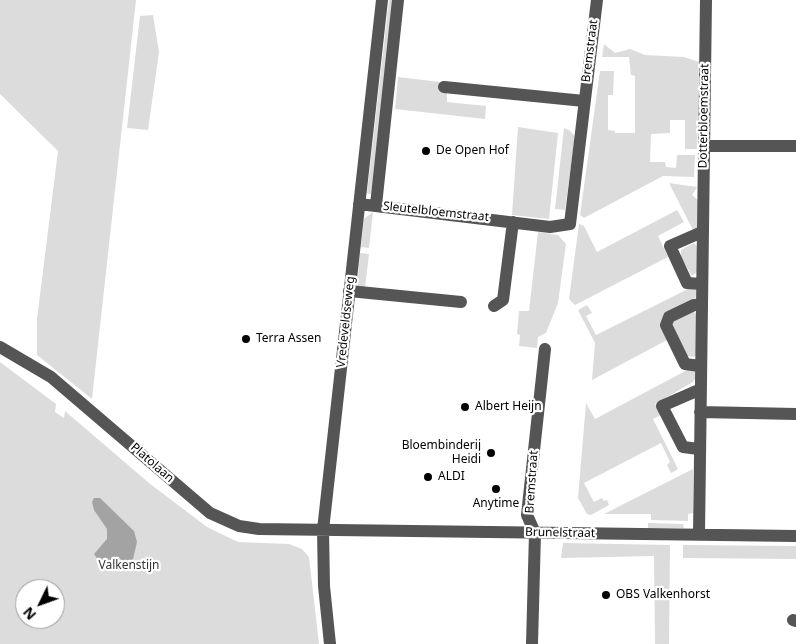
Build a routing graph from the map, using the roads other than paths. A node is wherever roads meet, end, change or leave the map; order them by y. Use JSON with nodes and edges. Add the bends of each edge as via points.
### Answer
{"nodes":[{"id":1,"x":382,"y":0,"type":"edge"},
{"id":2,"x":398,"y":0,"type":"edge"},
{"id":3,"x":597,"y":0,"type":"edge"},
{"id":4,"x":706,"y":0,"type":"edge"},
{"id":5,"x":444,"y":87,"type":"dead end"},
{"id":6,"x":584,"y":101,"type":"junction"},
{"id":7,"x":704,"y":146,"type":"junction"},
{"id":8,"x":796,"y":146,"type":"edge"},
{"id":9,"x":359,"y":204,"type":"junction"},
{"id":10,"x":376,"y":205,"type":"junction"},
{"id":11,"x":513,"y":222,"type":"junction"},
{"id":12,"x":570,"y":224,"type":"joint"},
{"id":13,"x":702,"y":232,"type":"junction"},
{"id":14,"x":702,"y":284,"type":"junction"},
{"id":15,"x":350,"y":291,"type":"junction"},
{"id":16,"x":461,"y":302,"type":"dead end"},
{"id":17,"x":702,"y":304,"type":"junction"},
{"id":18,"x":494,"y":306,"type":"dead end"},
{"id":19,"x":0,"y":347,"type":"edge"},
{"id":20,"x":545,"y":350,"type":"dead end"},
{"id":21,"x":700,"y":366,"type":"junction"},
{"id":22,"x":701,"y":389,"type":"junction"},
{"id":23,"x":700,"y":412,"type":"junction"},
{"id":24,"x":796,"y":414,"type":"edge"},
{"id":25,"x":699,"y":449,"type":"junction"},
{"id":26,"x":323,"y":530,"type":"junction"},
{"id":27,"x":535,"y":533,"type":"junction"},
{"id":28,"x":699,"y":534,"type":"junction"},
{"id":29,"x":796,"y":536,"type":"edge"},
{"id":30,"x":330,"y":644,"type":"edge"},
{"id":31,"x":532,"y":644,"type":"edge"}],
"edges":[{"from":1,"to":9,"type":"street","name":"Vredeveldseweg"},
{"from":2,"to":10,"type":"street"},
{"from":3,"to":6,"type":"street","name":"Bremstraat"},
{"from":4,"to":7,"type":"street","name":"Dotterbloemstraat"},
{"from":5,"to":6,"type":"street"},
{"from":6,"to":12,"type":"street","name":"Bremstraat"},
{"from":7,"to":8,"type":"street"},
{"from":7,"to":13,"type":"street","name":"Dotterbloemstraat"},
{"from":9,"to":10,"type":"street","name":"Sleutelbloemstraat"},
{"from":9,"to":15,"type":"street","name":"Vredeveldseweg"},
{"from":10,"to":11,"type":"street","name":"Sleutelbloemstraat"},
{"from":11,"to":12,"type":"street","name":"Sleutelbloemstraat","via":[[550,227]]},
{"from":11,"to":18,"type":"street","via":[[503,300]]},
{"from":13,"to":14,"type":"street","name":"Dotterbloemstraat"},
{"from":13,"to":14,"type":"street","via":[[670,246],[687,283]]},
{"from":14,"to":17,"type":"street","name":"Dotterbloemstraat"},
{"from":15,"to":16,"type":"street"},
{"from":15,"to":26,"type":"street","name":"Vredeveldseweg"},
{"from":17,"to":21,"type":"street","name":"Dotterbloemstraat"},
{"from":17,"to":21,"type":"street","via":[[669,317],[666,325],[685,364]]},
{"from":19,"to":26,"type":"street","name":"Platolaan","via":[[50,377],[219,518],[250,528]]},
{"from":20,"to":27,"type":"street","name":"Bremstraat","via":[[527,515]]},
{"from":21,"to":22,"type":"street","name":"Dotterbloemstraat"},
{"from":22,"to":23,"type":"street","name":"Dotterbloemstraat"},
{"from":22,"to":25,"type":"street","via":[[662,406],[684,447]]},
{"from":23,"to":24,"type":"street"},
{"from":23,"to":25,"type":"street","name":"Dotterbloemstraat"},
{"from":25,"to":28,"type":"street","name":"Dotterbloemstraat"},
{"from":26,"to":27,"type":"street","name":"Brunelstraat"},
{"from":26,"to":30,"type":"street","name":"Vredeveldseweg"},
{"from":27,"to":28,"type":"street","name":"Brunelstraat"},
{"from":27,"to":31,"type":"street","name":"Bremstraat"},
{"from":28,"to":29,"type":"street","name":"Brunelstraat"}]}
